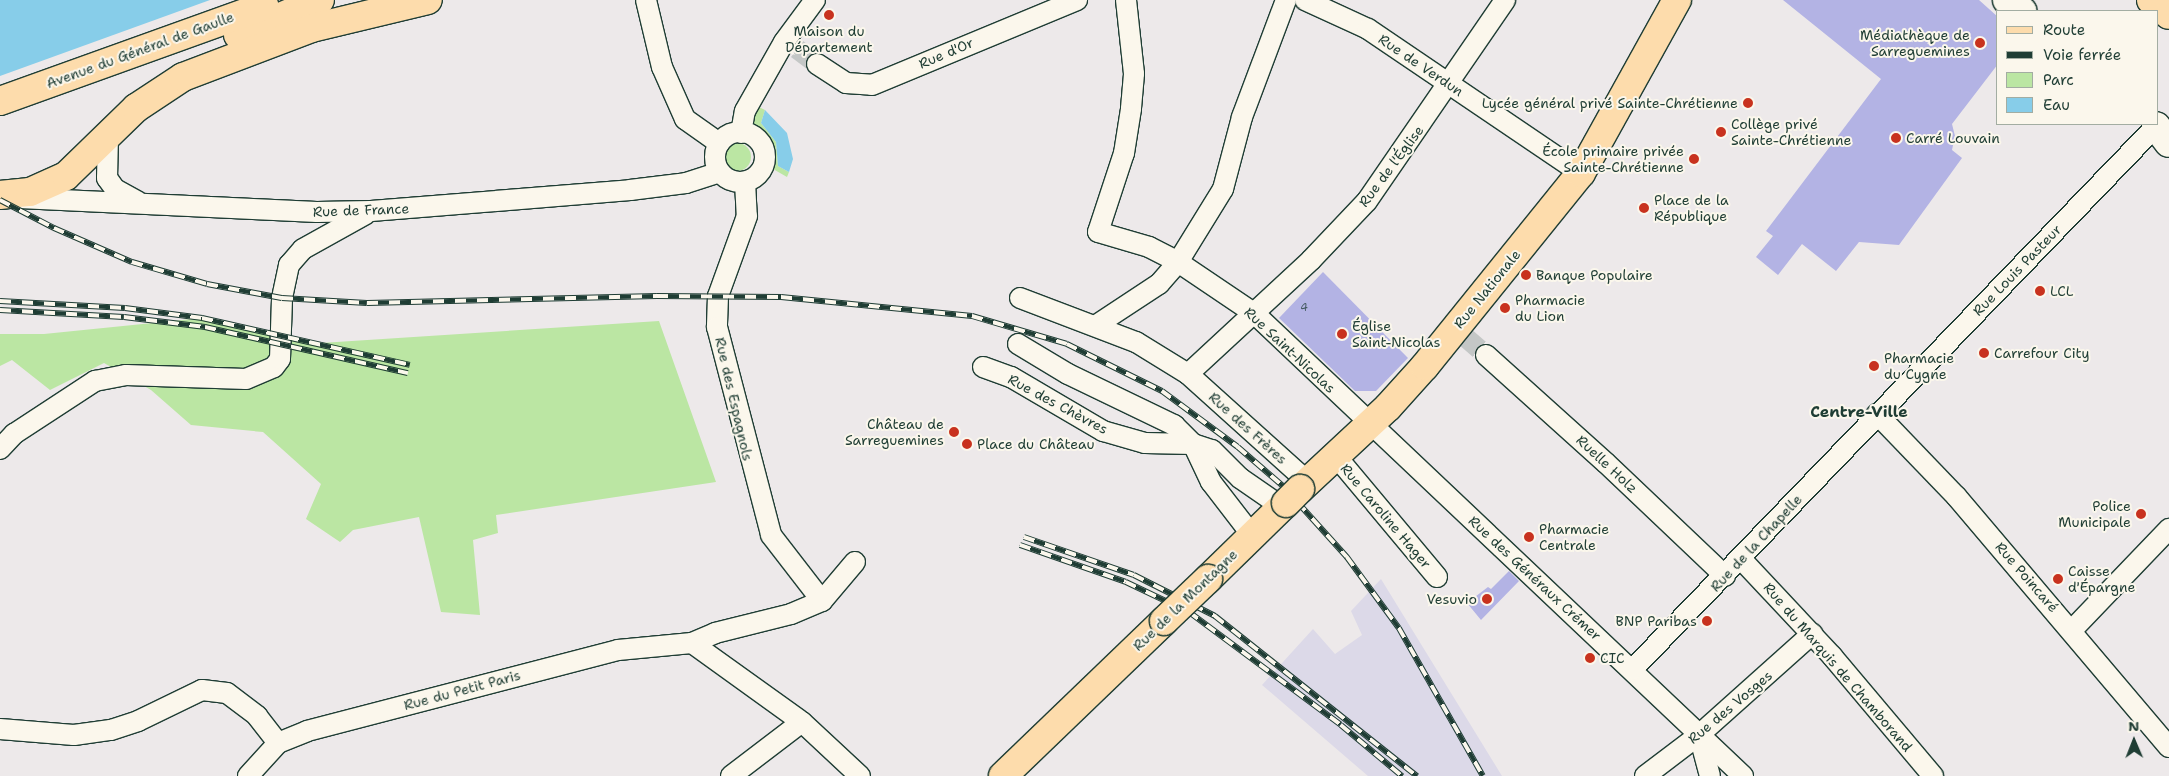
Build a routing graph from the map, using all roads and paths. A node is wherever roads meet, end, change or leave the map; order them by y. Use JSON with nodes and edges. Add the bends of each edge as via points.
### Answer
{"nodes":[{"id":1,"x":282,"y":0,"type":"edge"},
{"id":2,"x":320,"y":0,"type":"edge"},
{"id":3,"x":428,"y":0,"type":"edge"},
{"id":4,"x":646,"y":0,"type":"edge"},
{"id":5,"x":815,"y":0,"type":"edge"},
{"id":6,"x":1077,"y":0,"type":"edge"},
{"id":7,"x":1126,"y":0,"type":"edge"},
{"id":8,"x":1286,"y":0,"type":"edge"},
{"id":9,"x":1305,"y":0,"type":"edge"},
{"id":10,"x":1505,"y":0,"type":"edge"},
{"id":11,"x":1677,"y":0,"type":"edge"},
{"id":12,"x":2007,"y":0,"type":"edge"},
{"id":13,"x":2130,"y":0,"type":"edge"},
{"id":14,"x":2151,"y":0,"type":"edge"},
{"id":15,"x":2021,"y":10,"type":"edge"},
{"id":16,"x":2142,"y":10,"type":"edge"},
{"id":17,"x":2169,"y":15,"type":"edge"},
{"id":18,"x":2159,"y":25,"type":"edge"},
{"id":19,"x":2169,"y":34,"type":"edge"},
{"id":20,"x":817,"y":64,"type":"tunnel mouth"},
{"id":21,"x":1449,"y":86,"type":"junction"},
{"id":22,"x":0,"y":102,"type":"edge"},
{"id":23,"x":2162,"y":126,"type":"edge"},
{"id":24,"x":741,"y":133,"type":"junction"},
{"id":25,"x":108,"y":135,"type":"junction"},
{"id":26,"x":720,"y":143,"type":"junction"},
{"id":27,"x":719,"y":172,"type":"junction"},
{"id":28,"x":1581,"y":173,"type":"junction"},
{"id":29,"x":0,"y":182,"type":"edge"},
{"id":30,"x":744,"y":182,"type":"junction"},
{"id":31,"x":0,"y":195,"type":"edge"},
{"id":32,"x":142,"y":204,"type":"junction"},
{"id":33,"x":371,"y":211,"type":"junction"},
{"id":34,"x":1178,"y":262,"type":"junction"},
{"id":35,"x":1020,"y":298,"type":"dead end"},
{"id":36,"x":1255,"y":314,"type":"junction"},
{"id":37,"x":1095,"y":326,"type":"junction"},
{"id":38,"x":1018,"y":344,"type":"dead end"},
{"id":39,"x":1486,"y":355,"type":"tunnel mouth"},
{"id":40,"x":983,"y":367,"type":"dead end"},
{"id":41,"x":1188,"y":374,"type":"junction"},
{"id":42,"x":1877,"y":414,"type":"junction"},
{"id":43,"x":1368,"y":425,"type":"junction"},
{"id":44,"x":1193,"y":444,"type":"junction"},
{"id":45,"x":0,"y":449,"type":"edge"},
{"id":46,"x":1335,"y":456,"type":"junction"},
{"id":47,"x":1294,"y":495,"type":"junction"},
{"id":48,"x":2169,"y":529,"type":"edge"},
{"id":49,"x":1252,"y":535,"type":"junction"},
{"id":50,"x":1742,"y":559,"type":"junction"},
{"id":51,"x":855,"y":562,"type":"dead end"},
{"id":52,"x":1725,"y":576,"type":"junction"},
{"id":53,"x":1437,"y":577,"type":"dead end"},
{"id":54,"x":822,"y":600,"type":"junction"},
{"id":55,"x":2073,"y":630,"type":"junction"},
{"id":56,"x":1812,"y":634,"type":"junction"},
{"id":57,"x":692,"y":643,"type":"junction"},
{"id":58,"x":1634,"y":669,"type":"junction"},
{"id":59,"x":802,"y":722,"type":"junction"},
{"id":60,"x":0,"y":729,"type":"edge"},
{"id":61,"x":1699,"y":735,"type":"junction"},
{"id":62,"x":278,"y":743,"type":"junction"},
{"id":63,"x":2169,"y":747,"type":"edge"},
{"id":64,"x":1924,"y":773,"type":"edge"},
{"id":65,"x":248,"y":776,"type":"edge"},
{"id":66,"x":731,"y":776,"type":"edge"},
{"id":67,"x":860,"y":776,"type":"edge"},
{"id":68,"x":1003,"y":776,"type":"edge"},
{"id":69,"x":1645,"y":776,"type":"edge"},
{"id":70,"x":1710,"y":776,"type":"edge"},
{"id":71,"x":1743,"y":776,"type":"edge"}],
"edges":[{"from":1,"to":22,"type":"main road","name":"Avenue du Général de Gaulle"},
{"from":2,"to":29,"type":"main road","via":[[148,77],[127,91],[54,164],[38,174]]},
{"from":3,"to":25,"type":"main road","via":[[312,28],[246,50],[183,77],[146,101]]},
{"from":4,"to":26,"type":"street","via":[[662,67],[686,119]]},
{"from":5,"to":24,"type":"street","via":[[791,46],[745,111]]},
{"from":6,"to":20,"type":"street","name":"Rue d'Or","via":[[872,85],[846,83]]},
{"from":7,"to":34,"type":"street","name":"Rue Saint-Nicolas","via":[[1134,74],[1131,109],[1124,153],[1098,232],[1149,247]]},
{"from":8,"to":34,"type":"street","via":[[1242,117],[1223,189]]},
{"from":9,"to":21,"type":"street","name":"Rue de Verdun","via":[[1368,29]]},
{"from":10,"to":21,"type":"street","name":"Rue de l'Église"},
{"from":11,"to":28,"type":"main road","name":"Rue Nationale"},
{"from":12,"to":15,"type":"street"},
{"from":13,"to":16,"type":"main road"},
{"from":14,"to":17,"type":"main road"},
{"from":18,"to":19,"type":"main road"},
{"from":21,"to":28,"type":"street","name":"Rue de Verdun"},
{"from":21,"to":36,"type":"street","name":"Rue de l'Église","via":[[1367,201]]},
{"from":23,"to":42,"type":"street","name":"Rue Louis Pasteur"},
{"from":24,"to":26,"type":"street"},
{"from":24,"to":30,"type":"street","via":[[757,140],[764,156],[759,172]]},
{"from":25,"to":31,"type":"main road","via":[[66,176],[30,192]]},
{"from":25,"to":32,"type":"street","via":[[107,178],[115,189]]},
{"from":26,"to":27,"type":"street","via":[[715,152]]},
{"from":27,"to":30,"type":"street","via":[[735,182]]},
{"from":27,"to":33,"type":"street","name":"Rue de France","via":[[686,183],[630,190]]},
{"from":28,"to":43,"type":"main road","name":"Rue Nationale","via":[[1460,332]]},
{"from":30,"to":54,"type":"street","name":"Rue des Espagnols","via":[[747,216],[718,296],[717,327],[753,477],[771,535]]},
{"from":31,"to":32,"type":"street","name":"Rue de France"},
{"from":32,"to":33,"type":"street","name":"Rue de France"},
{"from":33,"to":45,"type":"street","via":[[303,249],[289,266],[282,298],[280,359],[274,367],[246,379],[126,375],[95,381],[14,434]]},
{"from":34,"to":36,"type":"street","name":"Rue Saint-Nicolas"},
{"from":34,"to":37,"type":"street","via":[[1158,284]]},
{"from":35,"to":37,"type":"street","name":"Rue des Frères"},
{"from":36,"to":41,"type":"street"},
{"from":36,"to":43,"type":"street","name":"Rue Saint-Nicolas"},
{"from":37,"to":41,"type":"street","name":"Rue des Frères","via":[[1136,342]]},
{"from":38,"to":44,"type":"street","name":"Rue des Chèvres","via":[[1068,374],[1174,425]]},
{"from":39,"to":52,"type":"street","name":"Ruelle Holz"},
{"from":40,"to":44,"type":"street","name":"Rue des Chèvres","via":[[1011,377],[1104,431],[1144,443]]},
{"from":41,"to":47,"type":"street","name":"Rue des Frères"},
{"from":42,"to":50,"type":"street","name":"Rue de la Chapelle"},
{"from":42,"to":55,"type":"street","name":"Rue Poincaré","via":[[1916,451]]},
{"from":43,"to":46,"type":"main road","name":"Rue de la Montagne"},
{"from":43,"to":58,"type":"street","name":"Rue des Généraux Crémer"},
{"from":44,"to":47,"type":"street","name":"Rue des Chèvres","via":[[1212,450],[1240,478]]},
{"from":44,"to":49,"type":"street","name":"Rue des Chèvres","via":[[1211,482]]},
{"from":46,"to":47,"type":"main road","name":"Rue de la Montagne"},
{"from":46,"to":53,"type":"street","name":"Rue Caroline Hager"},
{"from":47,"to":49,"type":"main road","name":"Rue de la Montagne"},
{"from":48,"to":55,"type":"street"},
{"from":49,"to":68,"type":"main road","name":"Rue de la Montagne","bridge":true},
{"from":50,"to":52,"type":"street","name":"Rue de la Chapelle"},
{"from":50,"to":56,"type":"street","name":"Rue du Marquis de Chamborand"},
{"from":51,"to":54,"type":"street","name":"Rue du Petit Paris"},
{"from":52,"to":58,"type":"street","name":"Rue de la Chapelle"},
{"from":54,"to":57,"type":"street","name":"Rue du Petit Paris","via":[[791,614]]},
{"from":55,"to":63,"type":"street","name":"Rue Poincaré"},
{"from":56,"to":61,"type":"street","name":"Rue des Vosges"},
{"from":56,"to":64,"type":"street","name":"Rue du Marquis de Chamborand"},
{"from":57,"to":59,"type":"street"},
{"from":57,"to":62,"type":"street","name":"Rue du Petit Paris","via":[[608,653],[307,731]]},
{"from":58,"to":61,"type":"street","name":"Rue des Généraux Crémer"},
{"from":59,"to":66,"type":"street"},
{"from":59,"to":67,"type":"street"},
{"from":60,"to":62,"type":"street","via":[[74,735],[111,730],[202,690],[227,693],[258,716]]},
{"from":61,"to":69,"type":"street","name":"Rue des Vosges"},
{"from":61,"to":70,"type":"street"},
{"from":61,"to":71,"type":"street","name":"Rue des Généraux Crémer"},
{"from":62,"to":65,"type":"street","name":"Rue du Petit Paris"}]}
